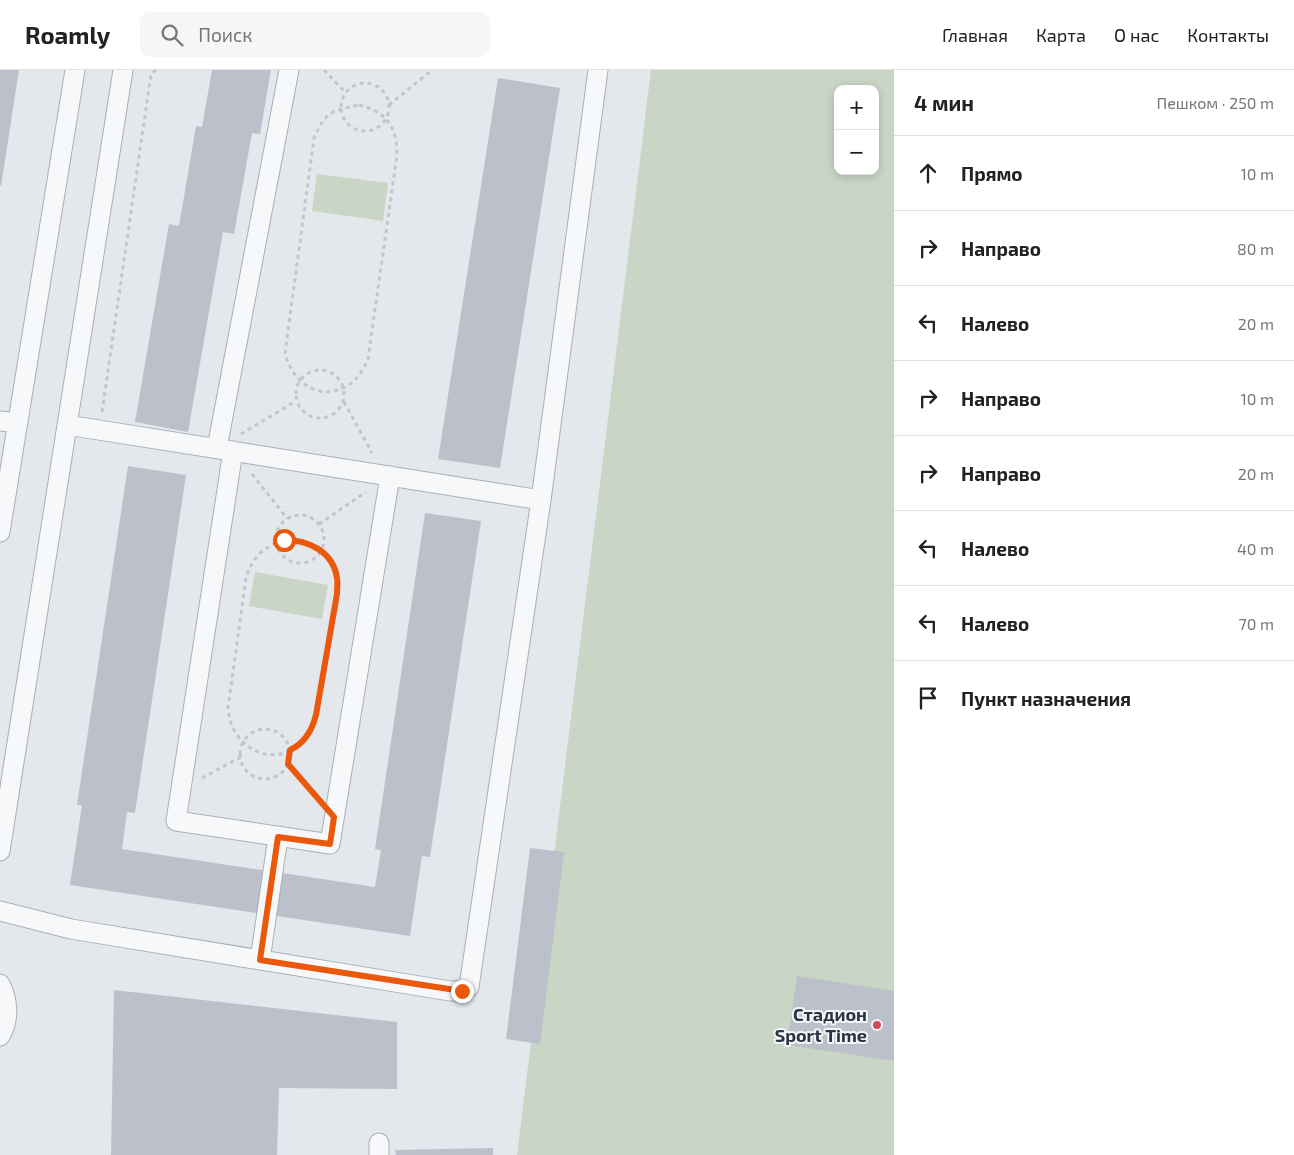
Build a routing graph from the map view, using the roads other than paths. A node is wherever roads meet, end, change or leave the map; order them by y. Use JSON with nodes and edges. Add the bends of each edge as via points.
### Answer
{"nodes":[{"id":1,"x":75,"y":70,"type":"edge"},
{"id":2,"x":122,"y":70,"type":"edge"},
{"id":3,"x":289,"y":70,"type":"edge"},
{"id":4,"x":598,"y":70,"type":"edge"},
{"id":5,"x":9,"y":422,"type":"edge"},
{"id":6,"x":67,"y":425,"type":"junction"},
{"id":7,"x":225,"y":450,"type":"junction"},
{"id":8,"x":387,"y":475,"type":"junction"},
{"id":9,"x":541,"y":500,"type":"junction"},
{"id":10,"x":0,"y":532,"type":"edge"},
{"id":11,"x":278,"y":837,"type":"junction"},
{"id":12,"x":0,"y":851,"type":"edge"},
{"id":13,"x":0,"y":910,"type":"edge"},
{"id":14,"x":260,"y":960,"type":"junction"},
{"id":15,"x":0,"y":984,"type":"edge"},
{"id":16,"x":0,"y":1036,"type":"edge"}],
"edges":[{"from":1,"to":5,"type":"street"},
{"from":2,"to":6,"type":"street"},
{"from":3,"to":7,"type":"street"},
{"from":4,"to":9,"type":"street"},
{"from":5,"to":10,"type":"street"},
{"from":6,"to":7,"type":"street"},
{"from":6,"to":12,"type":"street"},
{"from":7,"to":8,"type":"street"},
{"from":7,"to":11,"type":"street","via":[[176,821]]},
{"from":8,"to":9,"type":"street"},
{"from":8,"to":11,"type":"street","via":[[330,844]]},
{"from":9,"to":14,"type":"street","via":[[469,987],[462,991],[450,990]]},
{"from":11,"to":14,"type":"street"},
{"from":13,"to":14,"type":"street","via":[[71,929]]},
{"from":15,"to":16,"type":"street","via":[[5,994],[7,1014]]}]}
